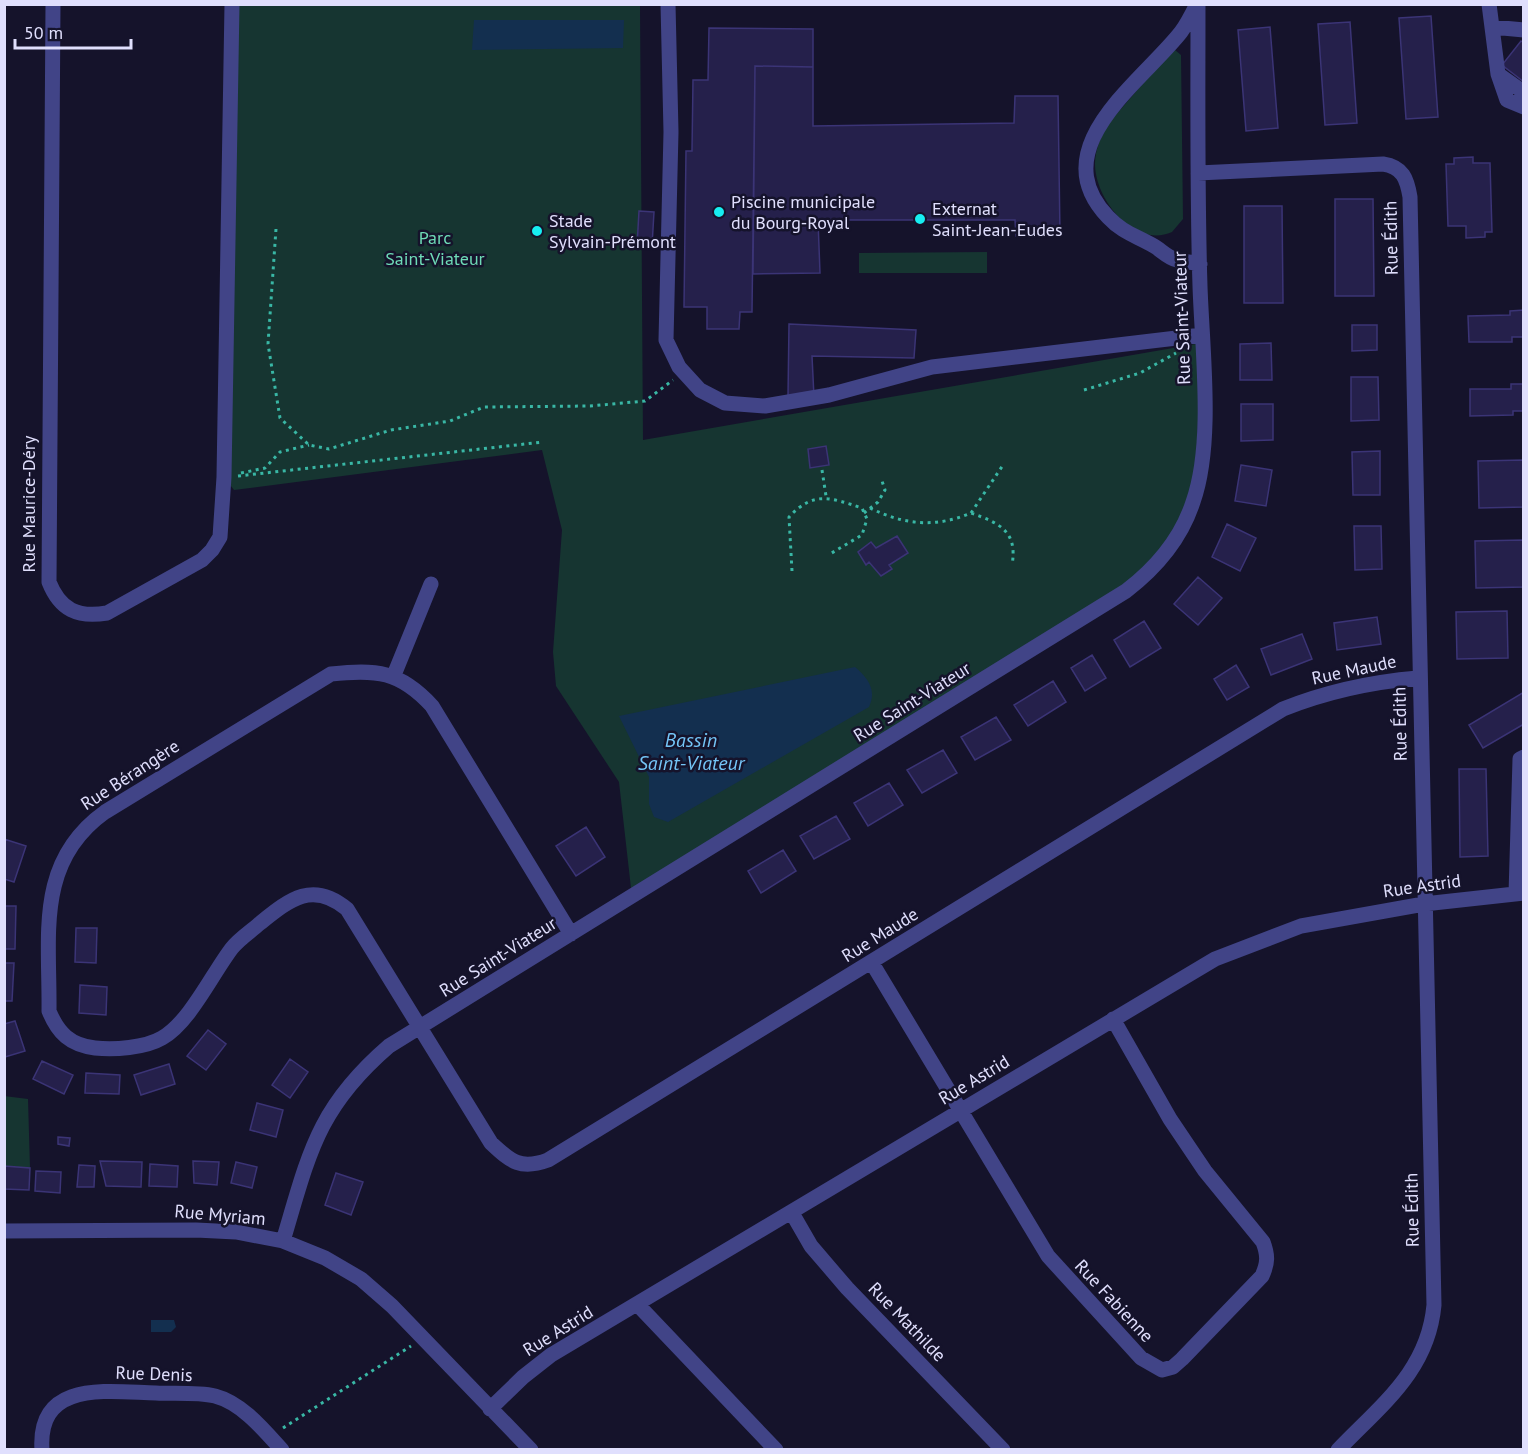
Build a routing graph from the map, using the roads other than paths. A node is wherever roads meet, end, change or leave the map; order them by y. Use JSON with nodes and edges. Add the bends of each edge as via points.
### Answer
{"nodes":[{"id":1,"x":53,"y":4,"type":"edge"},
{"id":2,"x":232,"y":4,"type":"edge"},
{"id":3,"x":668,"y":4,"type":"edge"},
{"id":4,"x":1197,"y":4,"type":"edge"},
{"id":5,"x":1490,"y":4,"type":"edge"},
{"id":6,"x":1492,"y":27,"type":"junction"},
{"id":7,"x":1524,"y":30,"type":"edge"},
{"id":8,"x":1498,"y":74,"type":"junction"},
{"id":9,"x":1522,"y":91,"type":"dead end"},
{"id":10,"x":1524,"y":107,"type":"edge"},
{"id":11,"x":1198,"y":173,"type":"junction"},
{"id":12,"x":1200,"y":264,"type":"junction"},
{"id":13,"x":1202,"y":335,"type":"junction"},
{"id":14,"x":431,"y":584,"type":"dead end"},
{"id":15,"x":394,"y":675,"type":"junction"},
{"id":16,"x":1418,"y":678,"type":"junction"},
{"id":17,"x":1524,"y":757,"type":"edge"},
{"id":18,"x":1520,"y":894,"type":"edge"},
{"id":19,"x":1424,"y":904,"type":"junction"},
{"id":20,"x":572,"y":934,"type":"junction"},
{"id":21,"x":872,"y":963,"type":"junction"},
{"id":22,"x":1113,"y":1019,"type":"junction"},
{"id":23,"x":420,"y":1027,"type":"junction"},
{"id":24,"x":959,"y":1112,"type":"junction"},
{"id":25,"x":792,"y":1213,"type":"junction"},
{"id":26,"x":4,"y":1231,"type":"edge"},
{"id":27,"x":283,"y":1241,"type":"junction"},
{"id":28,"x":638,"y":1305,"type":"junction"},
{"id":29,"x":490,"y":1409,"type":"junction"},
{"id":30,"x":42,"y":1449,"type":"edge"},
{"id":31,"x":282,"y":1449,"type":"edge"},
{"id":32,"x":531,"y":1449,"type":"edge"},
{"id":33,"x":776,"y":1449,"type":"edge"},
{"id":34,"x":1003,"y":1449,"type":"edge"},
{"id":35,"x":1338,"y":1449,"type":"edge"}],
"edges":[{"from":1,"to":2,"type":"street","name":"Rue Maurice-Déry","via":[[49,582],[62,606],[83,615],[107,613],[202,560],[220,537]]},
{"from":3,"to":13,"type":"street","via":[[671,132],[666,340],[684,372],[700,390],[725,403],[765,406],[829,395],[932,367]]},
{"from":4,"to":11,"type":"street","name":"Rue Saint-Viateur"},
{"from":4,"to":12,"type":"street","via":[[1182,31],[1092,136],[1084,162],[1090,193],[1121,230],[1174,260]]},
{"from":5,"to":6,"type":"street"},
{"from":6,"to":7,"type":"street"},
{"from":6,"to":8,"type":"street"},
{"from":8,"to":9,"type":"street"},
{"from":8,"to":10,"type":"street","via":[[1507,100]]},
{"from":11,"to":12,"type":"street","name":"Rue Saint-Viateur"},
{"from":11,"to":16,"type":"street","name":"Rue Édith","via":[[1383,164],[1401,171],[1408,180]]},
{"from":12,"to":13,"type":"street","name":"Rue Saint-Viateur"},
{"from":13,"to":20,"type":"street","name":"Rue Saint-Viateur","via":[[1204,421],[1196,489],[1180,531],[1155,567],[1126,591]]},
{"from":14,"to":15,"type":"street"},
{"from":15,"to":20,"type":"street","via":[[432,706]]},
{"from":15,"to":23,"type":"street","name":"Rue Bérangère","via":[[331,674],[88,824],[70,844],[51,892],[49,1011],[60,1032],[80,1045],[146,1045],[176,1026],[233,946],[298,897],[324,894],[347,909]]},
{"from":16,"to":19,"type":"street","name":"Rue Édith"},
{"from":16,"to":21,"type":"street","name":"Rue Maude","via":[[1340,690],[1283,709]]},
{"from":17,"to":18,"type":"street","via":[[1520,759]]},
{"from":18,"to":19,"type":"street","name":"Rue Astrid"},
{"from":19,"to":22,"type":"street","name":"Rue Astrid","via":[[1301,926],[1256,942],[1215,959]]},
{"from":19,"to":35,"type":"street","name":"Rue Édith","via":[[1432,1325],[1415,1367]]},
{"from":20,"to":23,"type":"street","name":"Rue Saint-Viateur"},
{"from":21,"to":23,"type":"street","name":"Rue Maude","via":[[534,1166],[505,1157],[491,1143]]},
{"from":21,"to":24,"type":"street","name":"Rue Fabienne"},
{"from":22,"to":24,"type":"street","name":"Rue Astrid"},
{"from":22,"to":24,"type":"street","name":"Rue Fabienne","via":[[1170,1119],[1205,1171],[1263,1242],[1267,1253],[1262,1275],[1173,1367],[1162,1370],[1141,1358],[1062,1273]]},
{"from":23,"to":27,"type":"street","name":"Rue Saint-Viateur","via":[[364,1067],[325,1118],[309,1154]]},
{"from":24,"to":25,"type":"street","name":"Rue Astrid"},
{"from":25,"to":28,"type":"street","name":"Rue Astrid"},
{"from":25,"to":34,"type":"street","name":"Rue Mathilde","via":[[811,1245],[847,1288]]},
{"from":26,"to":27,"type":"street","name":"Rue Myriam","via":[[196,1230]]},
{"from":27,"to":29,"type":"street","name":"Rue Myriam","via":[[325,1258],[361,1279]]},
{"from":28,"to":29,"type":"street","name":"Rue Astrid","via":[[551,1355]]},
{"from":28,"to":33,"type":"street"},
{"from":29,"to":32,"type":"street","name":"Rue Myriam"},
{"from":30,"to":31,"type":"street","name":"Rue Denis","via":[[41,1437],[56,1405],[71,1396],[93,1391],[214,1396],[242,1410]]}]}
